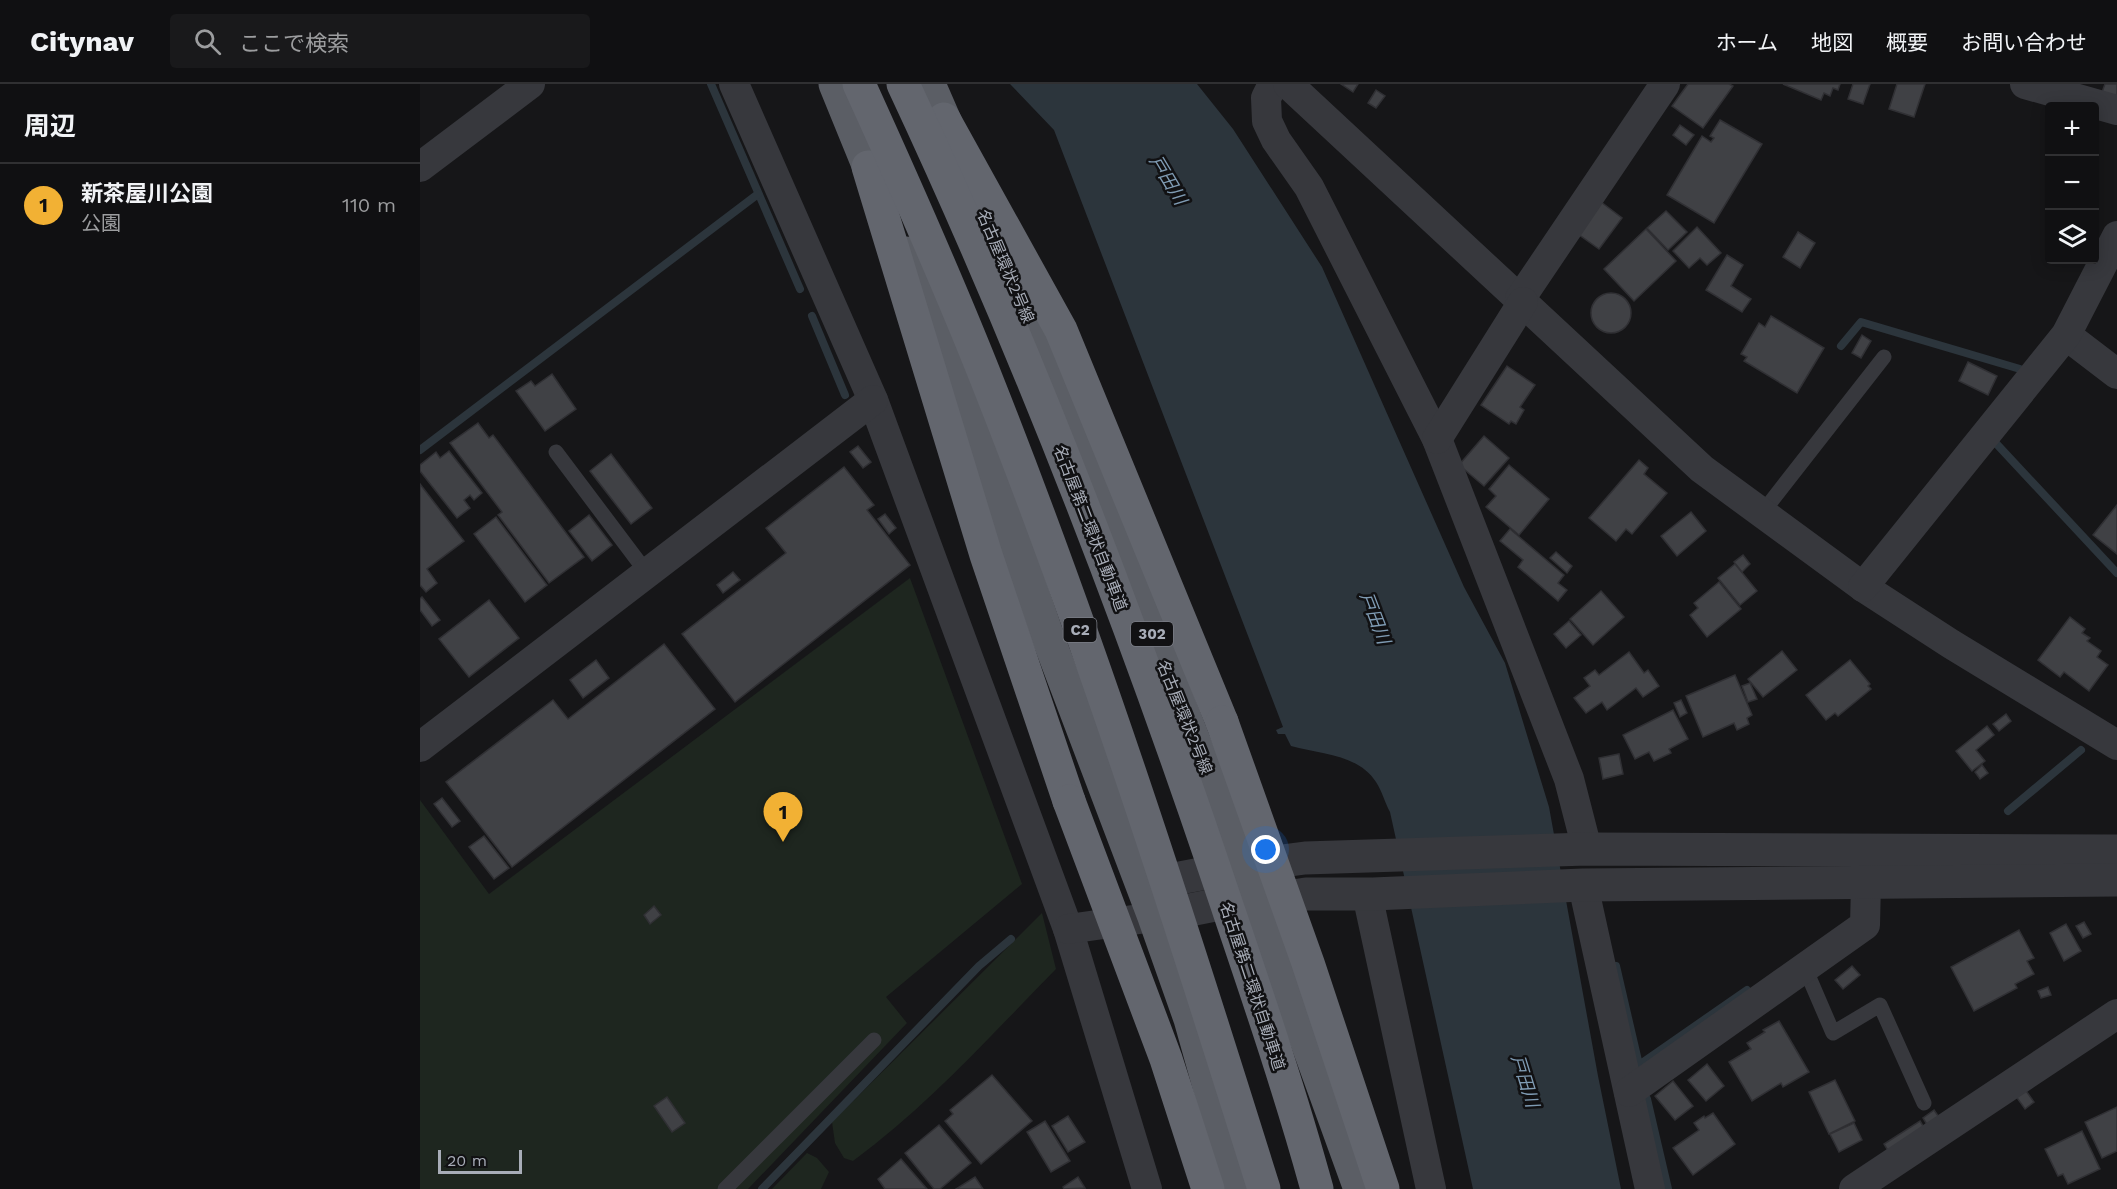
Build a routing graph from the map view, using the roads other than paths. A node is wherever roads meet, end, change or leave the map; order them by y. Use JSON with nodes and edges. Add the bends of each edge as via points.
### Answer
{"nodes":[{"id":1,"x":530,"y":84,"type":"edge"},
{"id":2,"x":734,"y":84,"type":"edge"},
{"id":3,"x":835,"y":84,"type":"edge"},
{"id":4,"x":859,"y":84,"type":"edge"},
{"id":5,"x":903,"y":84,"type":"edge"},
{"id":6,"x":929,"y":84,"type":"edge"},
{"id":7,"x":1273,"y":84,"type":"edge"},
{"id":8,"x":1288,"y":84,"type":"edge"},
{"id":9,"x":1665,"y":84,"type":"edge"},
{"id":10,"x":2025,"y":84,"type":"edge"},
{"id":11,"x":2117,"y":110,"type":"edge"},
{"id":12,"x":944,"y":119,"type":"junction"},
{"id":13,"x":420,"y":166,"type":"edge"},
{"id":14,"x":868,"y":166,"type":"junction"},
{"id":15,"x":2117,"y":236,"type":"edge"},
{"id":16,"x":1521,"y":301,"type":"junction"},
{"id":17,"x":2066,"y":335,"type":"junction"},
{"id":18,"x":1884,"y":357,"type":"dead end"},
{"id":19,"x":2117,"y":374,"type":"edge"},
{"id":20,"x":873,"y":400,"type":"junction"},
{"id":21,"x":1437,"y":439,"type":"junction"},
{"id":22,"x":556,"y":452,"type":"dead end"},
{"id":23,"x":1762,"y":513,"type":"junction"},
{"id":24,"x":647,"y":573,"type":"junction"},
{"id":25,"x":1863,"y":587,"type":"junction"},
{"id":26,"x":2117,"y":745,"type":"edge"},
{"id":27,"x":420,"y":747,"type":"edge"},
{"id":28,"x":1587,"y":849,"type":"junction"},
{"id":29,"x":2117,"y":851,"type":"edge"},
{"id":30,"x":1243,"y":866,"type":"junction"},
{"id":31,"x":2117,"y":880,"type":"edge"},
{"id":32,"x":1866,"y":883,"type":"junction"},
{"id":33,"x":1143,"y":885,"type":"junction"},
{"id":34,"x":1583,"y":885,"type":"junction"},
{"id":35,"x":1370,"y":894,"type":"junction"},
{"id":36,"x":1256,"y":902,"type":"junction"},
{"id":37,"x":1155,"y":917,"type":"junction"},
{"id":38,"x":1068,"y":929,"type":"junction"},
{"id":39,"x":1805,"y":968,"type":"junction"},
{"id":40,"x":2117,"y":1014,"type":"edge"},
{"id":41,"x":874,"y":1040,"type":"dead end"},
{"id":42,"x":1629,"y":1092,"type":"junction"},
{"id":43,"x":1924,"y":1103,"type":"dead end"},
{"id":44,"x":725,"y":1189,"type":"edge"},
{"id":45,"x":1147,"y":1189,"type":"edge"},
{"id":46,"x":1209,"y":1189,"type":"edge"},
{"id":47,"x":1238,"y":1189,"type":"edge"},
{"id":48,"x":1264,"y":1189,"type":"edge"},
{"id":49,"x":1317,"y":1189,"type":"edge"},
{"id":50,"x":1360,"y":1189,"type":"edge"},
{"id":51,"x":1383,"y":1189,"type":"edge"},
{"id":52,"x":1431,"y":1189,"type":"edge"},
{"id":53,"x":1650,"y":1189,"type":"edge"},
{"id":54,"x":1854,"y":1189,"type":"edge"}],
"edges":[{"from":1,"to":13,"type":"street"},
{"from":2,"to":20,"type":"street"},
{"from":3,"to":14,"type":"highway"},
{"from":4,"to":48,"type":"highway","number":"C2","bridge":true,"via":[[990,388],[1061,576],[1213,1024]]},
{"from":5,"to":49,"type":"highway","name":"名古屋第二環状自動車道","bridge":true,"via":[[950,185],[1102,553],[1173,746]]},
{"from":6,"to":12,"type":"highway","name":"名古屋環状2号線","number":"302"},
{"from":7,"to":21,"type":"street","via":[[1266,98],[1267,121],[1309,188]]},
{"from":8,"to":16,"type":"street"},
{"from":9,"to":16,"type":"street"},
{"from":10,"to":11,"type":"street"},
{"from":12,"to":30,"type":"highway","name":"名古屋環状2号線","number":"302","via":[[1031,324]]},
{"from":12,"to":51,"type":"highway","bridge":true,"via":[[1061,330],[1222,722]]},
{"from":14,"to":33,"type":"highway","via":[[950,353],[1050,643]]},
{"from":14,"to":46,"type":"highway","bridge":true,"via":[[986,555],[1069,801],[1166,1059]]},
{"from":15,"to":17,"type":"street"},
{"from":16,"to":21,"type":"street"},
{"from":16,"to":23,"type":"street","via":[[1702,469]]},
{"from":17,"to":19,"type":"street"},
{"from":17,"to":25,"type":"street"},
{"from":18,"to":23,"type":"lane"},
{"from":20,"to":24,"type":"street"},
{"from":20,"to":38,"type":"street"},
{"from":21,"to":28,"type":"street","via":[[1569,779]]},
{"from":22,"to":24,"type":"lane"},
{"from":23,"to":25,"type":"street"},
{"from":24,"to":27,"type":"street"},
{"from":25,"to":26,"type":"street"},
{"from":28,"to":29,"type":"street"},
{"from":28,"to":30,"type":"street","via":[[1305,858]]},
{"from":30,"to":33,"type":"street"},
{"from":30,"to":36,"type":"highway","name":"名古屋環状2号線","number":"302"},
{"from":31,"to":32,"type":"street"},
{"from":32,"to":34,"type":"street"},
{"from":32,"to":39,"type":"street","via":[[1865,925]]},
{"from":33,"to":37,"type":"highway"},
{"from":34,"to":35,"type":"street"},
{"from":34,"to":42,"type":"street"},
{"from":35,"to":36,"type":"street","via":[[1306,894]]},
{"from":35,"to":52,"type":"street"},
{"from":36,"to":37,"type":"street","via":[[1221,904]]},
{"from":36,"to":50,"type":"highway","name":"名古屋環状2号線","number":"302"},
{"from":37,"to":38,"type":"street"},
{"from":37,"to":47,"type":"highway","via":[[1190,1019]]},
{"from":38,"to":45,"type":"street"},
{"from":39,"to":42,"type":"street"},
{"from":39,"to":43,"type":"lane","via":[[1833,1033],[1880,1005]]},
{"from":40,"to":54,"type":"street"},
{"from":41,"to":44,"type":"lane"},
{"from":42,"to":53,"type":"street"}]}
